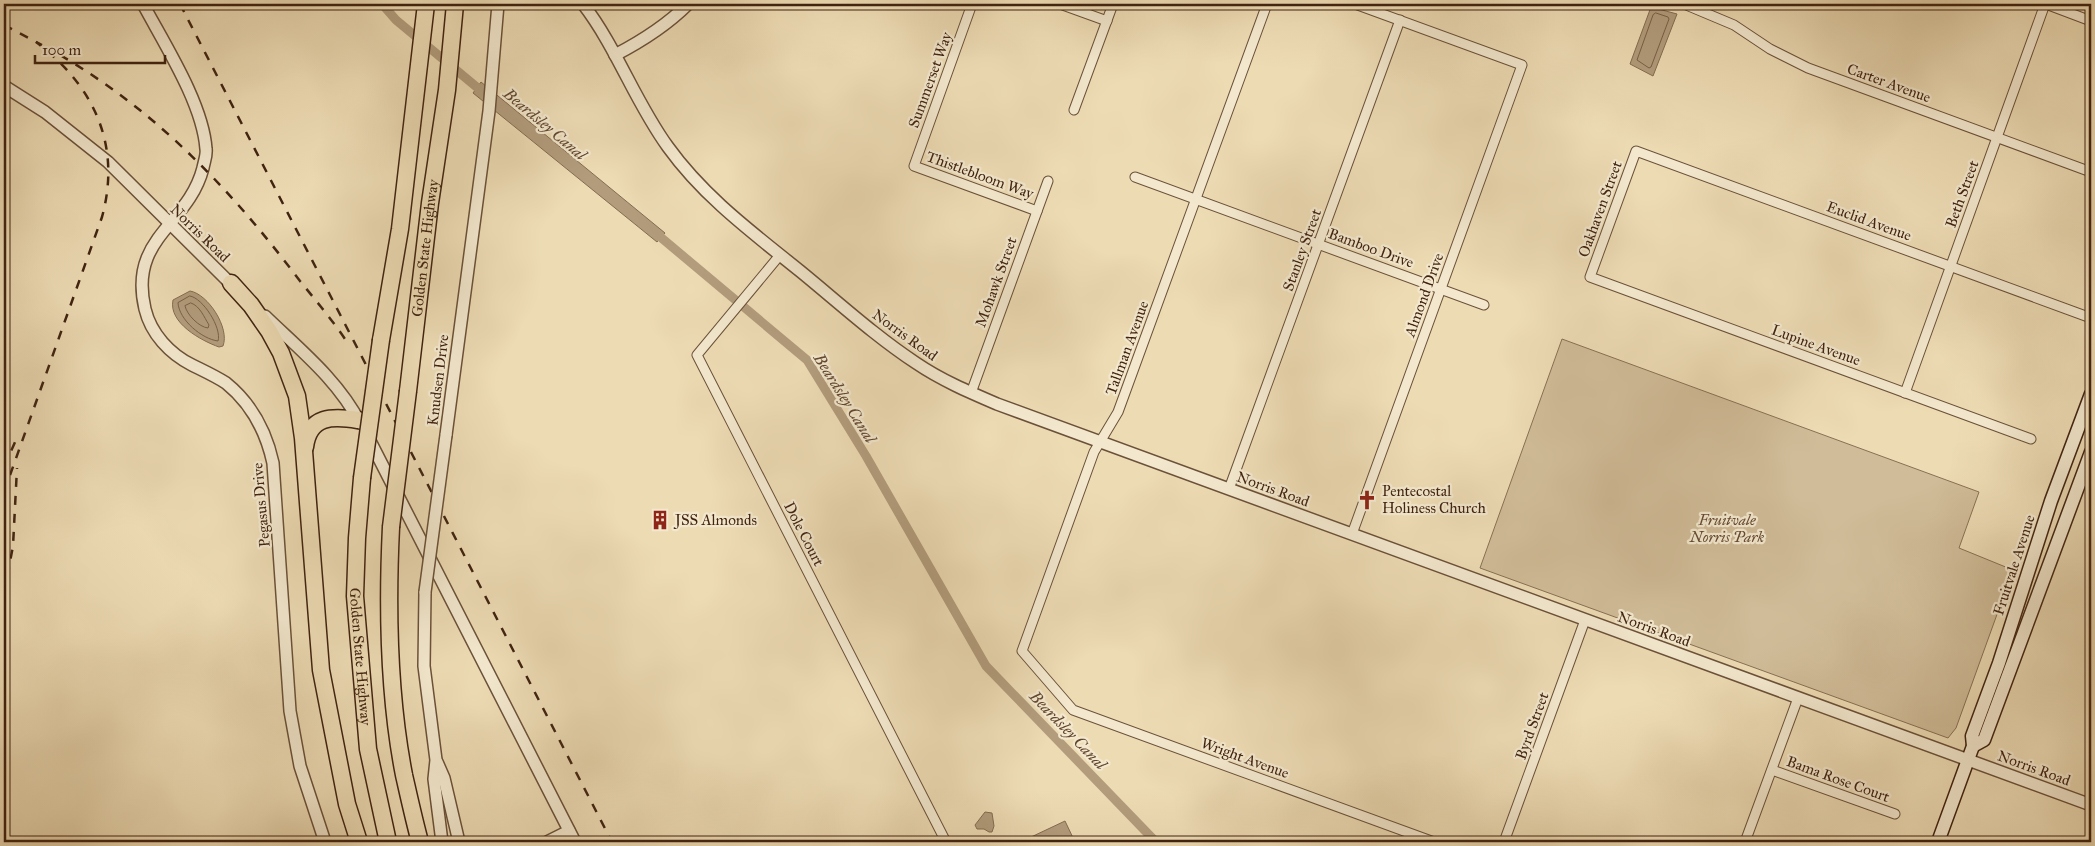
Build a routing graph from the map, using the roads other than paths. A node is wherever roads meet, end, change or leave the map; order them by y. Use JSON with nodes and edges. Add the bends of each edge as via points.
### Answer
{"nodes":[{"id":1,"x":144,"y":4,"type":"edge"},
{"id":2,"x":455,"y":4,"type":"edge"},
{"id":3,"x":498,"y":4,"type":"edge"},
{"id":4,"x":583,"y":4,"type":"edge"},
{"id":5,"x":688,"y":4,"type":"edge"},
{"id":6,"x":972,"y":4,"type":"edge"},
{"id":7,"x":1060,"y":4,"type":"edge"},
{"id":8,"x":1113,"y":4,"type":"edge"},
{"id":9,"x":1266,"y":4,"type":"edge"},
{"id":10,"x":1355,"y":4,"type":"edge"},
{"id":11,"x":1684,"y":4,"type":"edge"},
{"id":12,"x":2046,"y":4,"type":"edge"},
{"id":13,"x":426,"y":10,"type":"edge"},
{"id":14,"x":1400,"y":20,"type":"junction"},
{"id":15,"x":2091,"y":20,"type":"edge"},
{"id":16,"x":1107,"y":21,"type":"junction"},
{"id":17,"x":616,"y":55,"type":"junction"},
{"id":18,"x":4,"y":86,"type":"edge"},
{"id":19,"x":1074,"y":110,"type":"dead end"},
{"id":20,"x":1997,"y":138,"type":"junction"},
{"id":21,"x":1636,"y":151,"type":"joint"},
{"id":22,"x":914,"y":166,"type":"joint"},
{"id":23,"x":2091,"y":172,"type":"edge"},
{"id":24,"x":1135,"y":177,"type":"dead end"},
{"id":25,"x":1048,"y":181,"type":"dead end"},
{"id":26,"x":1196,"y":198,"type":"junction"},
{"id":27,"x":1037,"y":210,"type":"junction"},
{"id":28,"x":169,"y":223,"type":"junction"},
{"id":29,"x":1319,"y":243,"type":"junction"},
{"id":30,"x":780,"y":255,"type":"junction"},
{"id":31,"x":1950,"y":266,"type":"junction"},
{"id":32,"x":1590,"y":278,"type":"joint"},
{"id":33,"x":231,"y":283,"type":"junction"},
{"id":34,"x":1441,"y":288,"type":"junction"},
{"id":35,"x":1484,"y":305,"type":"dead end"},
{"id":36,"x":2091,"y":318,"type":"edge"},
{"id":37,"x":971,"y":393,"type":"junction"},
{"id":38,"x":1905,"y":393,"type":"junction"},
{"id":39,"x":2091,"y":394,"type":"edge"},
{"id":40,"x":358,"y":420,"type":"junction"},
{"id":41,"x":2031,"y":439,"type":"dead end"},
{"id":42,"x":1099,"y":441,"type":"junction"},
{"id":43,"x":304,"y":451,"type":"junction"},
{"id":44,"x":2091,"y":452,"type":"edge"},
{"id":45,"x":1229,"y":489,"type":"junction"},
{"id":46,"x":1352,"y":534,"type":"junction"},
{"id":47,"x":2037,"y":545,"type":"junction"},
{"id":48,"x":2054,"y":551,"type":"junction"},
{"id":49,"x":1586,"y":620,"type":"junction"},
{"id":50,"x":1054,"y":688,"type":"joint"},
{"id":51,"x":1798,"y":698,"type":"junction"},
{"id":52,"x":1974,"y":746,"type":"junction"},
{"id":53,"x":436,"y":760,"type":"junction"},
{"id":54,"x":1968,"y":760,"type":"junction"},
{"id":55,"x":1772,"y":770,"type":"junction"},
{"id":56,"x":2091,"y":805,"type":"edge"},
{"id":57,"x":1895,"y":814,"type":"dead end"},
{"id":58,"x":569,"y":831,"type":"junction"},
{"id":59,"x":1411,"y":838,"type":"edge"},
{"id":60,"x":326,"y":842,"type":"edge"},
{"id":61,"x":359,"y":842,"type":"edge"},
{"id":62,"x":388,"y":842,"type":"edge"},
{"id":63,"x":420,"y":842,"type":"edge"},
{"id":64,"x":442,"y":842,"type":"edge"},
{"id":65,"x":459,"y":842,"type":"edge"},
{"id":66,"x":547,"y":842,"type":"edge"},
{"id":67,"x":575,"y":842,"type":"edge"},
{"id":68,"x":946,"y":842,"type":"edge"},
{"id":69,"x":1434,"y":842,"type":"edge"},
{"id":70,"x":1504,"y":842,"type":"edge"},
{"id":71,"x":1746,"y":842,"type":"edge"},
{"id":72,"x":1938,"y":842,"type":"edge"}],
"edges":[{"from":1,"to":28,"type":"street","name":"Pegasus Drive","via":[[196,105],[207,151],[198,182]]},
{"from":2,"to":63,"type":"highway","name":"Golden State Highway","bridge":true,"via":[[392,527],[388,607],[391,666],[404,774]]},
{"from":3,"to":53,"type":"street","name":"Knudsen Drive","bridge":true,"via":[[492,82],[425,592],[424,666]]},
{"from":4,"to":17,"type":"street","name":"Norris Road"},
{"from":5,"to":17,"type":"street","via":[[638,43]]},
{"from":6,"to":22,"type":"street","name":"Summerset Way"},
{"from":7,"to":16,"type":"street"},
{"from":8,"to":16,"type":"street"},
{"from":9,"to":26,"type":"street","name":"Tallman Avenue"},
{"from":10,"to":14,"type":"street"},
{"from":11,"to":20,"type":"street","name":"Carter Avenue","via":[[1734,25],[1770,49],[1808,68]]},
{"from":12,"to":15,"type":"street"},
{"from":12,"to":20,"type":"street","name":"Beth Street"},
{"from":13,"to":62,"type":"highway","name":"Golden State Highway","bridge":true,"via":[[400,229],[362,478],[357,538],[355,596],[368,749]]},
{"from":14,"to":29,"type":"street","name":"Stanley Street"},
{"from":14,"to":34,"type":"street","name":"Almond Drive","via":[[1522,65]]},
{"from":16,"to":19,"type":"street"},
{"from":17,"to":30,"type":"street","name":"Norris Road","via":[[653,125],[686,170],[724,209]]},
{"from":18,"to":28,"type":"street","name":"Norris Road","via":[[45,112],[91,148]]},
{"from":20,"to":23,"type":"street","name":"Carter Avenue"},
{"from":20,"to":31,"type":"street","name":"Beth Street"},
{"from":21,"to":31,"type":"street","name":"Euclid Avenue"},
{"from":21,"to":32,"type":"street","name":"Oakhaven Street"},
{"from":22,"to":27,"type":"street","name":"Thistlebloom Way"},
{"from":24,"to":26,"type":"street","name":"Bamboo Drive"},
{"from":25,"to":27,"type":"street","name":"Mohawk Street"},
{"from":26,"to":29,"type":"street","name":"Bamboo Drive"},
{"from":26,"to":42,"type":"street","name":"Tallman Avenue","via":[[1118,412]]},
{"from":27,"to":37,"type":"street","name":"Mohawk Street"},
{"from":28,"to":33,"type":"street","name":"Norris Road"},
{"from":28,"to":60,"type":"street","name":"Pegasus Drive","via":[[157,238],[144,265],[141,285],[146,311],[157,336],[174,354],[225,383],[248,405],[270,446],[274,463],[290,711],[300,766]]},
{"from":29,"to":34,"type":"street","name":"Bamboo Drive"},
{"from":29,"to":45,"type":"street","name":"Stanley Street"},
{"from":30,"to":37,"type":"street","name":"Norris Road","via":[[894,348]]},
{"from":30,"to":68,"type":"street","name":"Dole Court","via":[[697,355]]},
{"from":31,"to":36,"type":"street","name":"Euclid Avenue"},
{"from":31,"to":38,"type":"street","name":"Beth Street"},
{"from":32,"to":38,"type":"street","name":"Lupine Avenue"},
{"from":33,"to":40,"type":"street","name":"Norris Road","via":[[327,375]]},
{"from":33,"to":43,"type":"highway","via":[[258,314],[281,353],[297,396]]},
{"from":34,"to":35,"type":"street","name":"Bamboo Drive"},
{"from":34,"to":46,"type":"street","name":"Almond Drive"},
{"from":37,"to":42,"type":"street","name":"Norris Road"},
{"from":38,"to":41,"type":"street","name":"Lupine Avenue"},
{"from":39,"to":47,"type":"main road","name":"Fruitvale Avenue"},
{"from":40,"to":43,"type":"highway","via":[[334,417],[318,423],[307,436]]},
{"from":40,"to":58,"type":"street"},
{"from":42,"to":45,"type":"street","name":"Norris Road"},
{"from":42,"to":50,"type":"street","name":"Tallman Avenue","via":[[1022,651]]},
{"from":43,"to":61,"type":"highway","via":[[321,670],[347,804]]},
{"from":44,"to":48,"type":"main road","name":"Fruitvale Avenue"},
{"from":45,"to":46,"type":"street","name":"Norris Road"},
{"from":46,"to":49,"type":"street","name":"Norris Road"},
{"from":47,"to":48,"type":"main road"},
{"from":47,"to":52,"type":"main road","name":"Fruitvale Avenue","via":[[1972,736]]},
{"from":48,"to":52,"type":"main road","name":"Fruitvale Avenue","via":[[1984,740]]},
{"from":49,"to":51,"type":"street","name":"Norris Road"},
{"from":49,"to":70,"type":"street","name":"Byrd Street"},
{"from":50,"to":59,"type":"street","name":"Wright Avenue","via":[[1073,710]]},
{"from":51,"to":54,"type":"street","name":"Norris Road"},
{"from":51,"to":55,"type":"street"},
{"from":52,"to":54,"type":"main road","name":"Fruitvale Avenue"},
{"from":53,"to":64,"type":"street","name":"Knudsen Drive","via":[[434,779]]},
{"from":53,"to":65,"type":"street","name":"Knudsen Drive","via":[[444,778]]},
{"from":54,"to":56,"type":"street","name":"Norris Road"},
{"from":54,"to":72,"type":"main road","name":"Fruitvale Avenue"},
{"from":55,"to":57,"type":"street","name":"Bama Rose Court"},
{"from":55,"to":71,"type":"street"},
{"from":58,"to":66,"type":"street"},
{"from":58,"to":67,"type":"street"},
{"from":59,"to":69,"type":"street","name":"Wright Avenue"}]}
